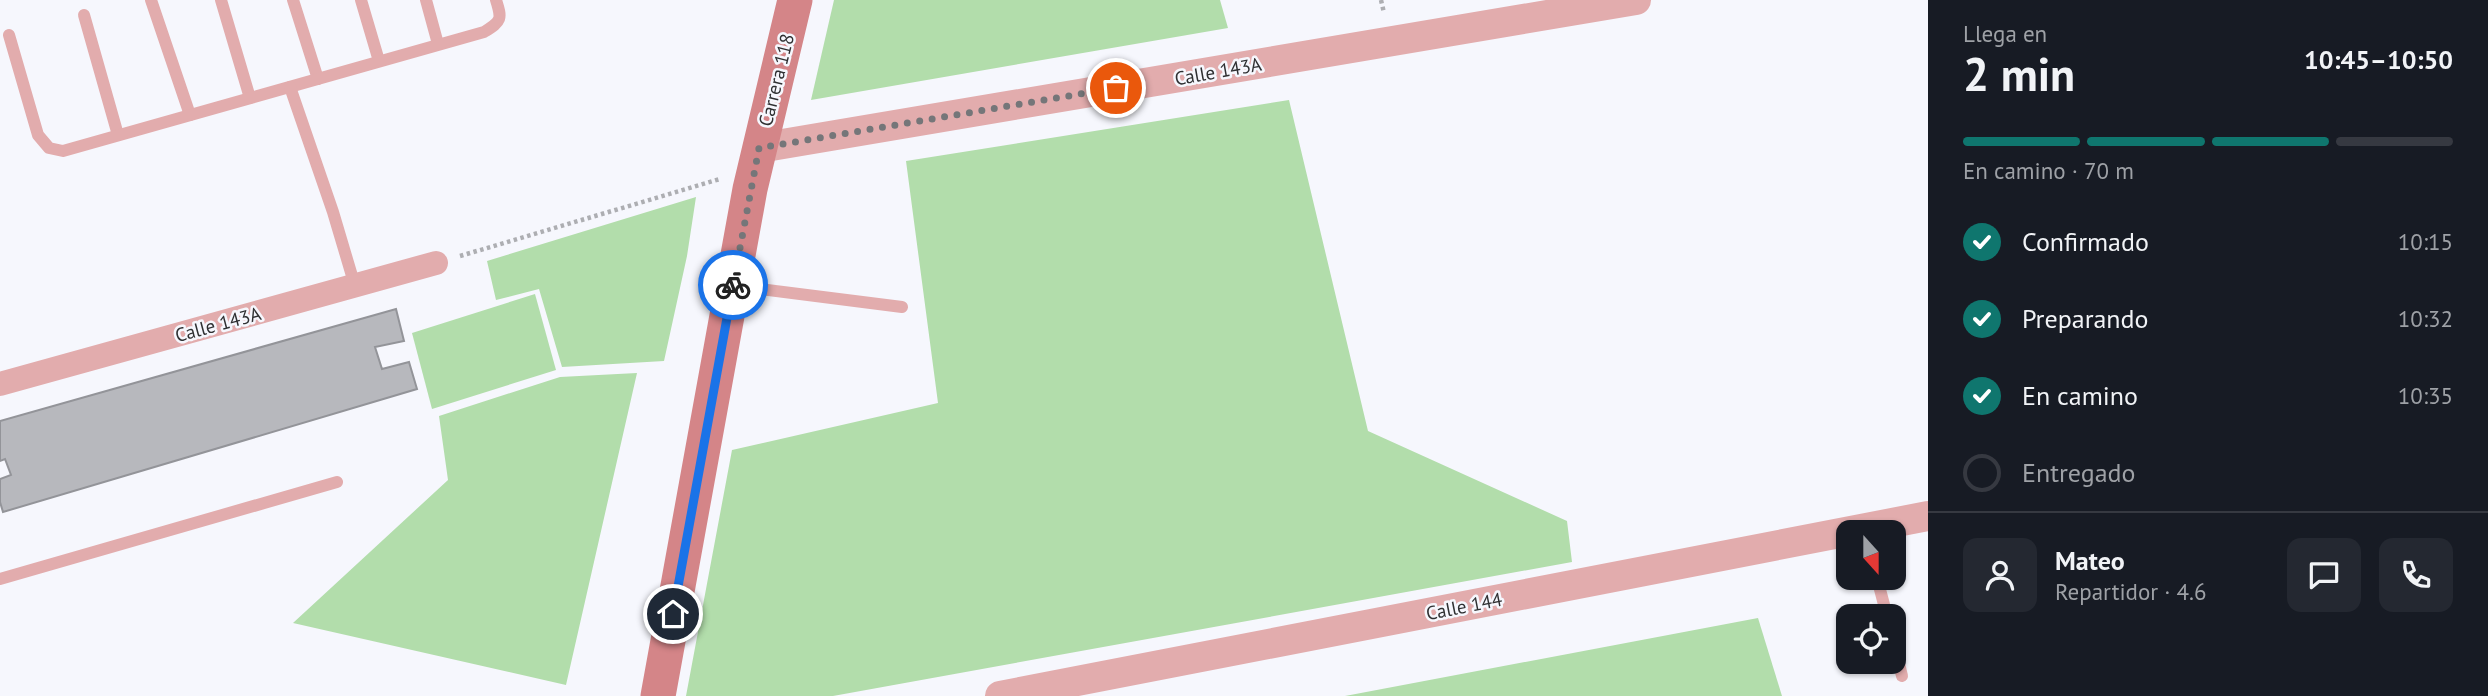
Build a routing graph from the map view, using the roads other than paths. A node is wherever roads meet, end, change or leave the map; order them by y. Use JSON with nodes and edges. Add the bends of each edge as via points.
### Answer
{"nodes":[{"id":1,"x":152,"y":0,"type":"edge"},
{"id":2,"x":221,"y":0,"type":"edge"},
{"id":3,"x":293,"y":0,"type":"edge"},
{"id":4,"x":361,"y":0,"type":"edge"},
{"id":5,"x":426,"y":0,"type":"edge"},
{"id":6,"x":496,"y":0,"type":"edge"},
{"id":7,"x":1636,"y":0,"type":"edge"},
{"id":8,"x":789,"y":7,"type":"edge"},
{"id":9,"x":84,"y":15,"type":"dead end"},
{"id":10,"x":9,"y":35,"type":"dead end"},
{"id":11,"x":438,"y":44,"type":"junction"},
{"id":12,"x":379,"y":61,"type":"junction"},
{"id":13,"x":318,"y":79,"type":"junction"},
{"id":14,"x":290,"y":87,"type":"junction"},
{"id":15,"x":250,"y":98,"type":"junction"},
{"id":16,"x":190,"y":115,"type":"junction"},
{"id":17,"x":118,"y":135,"type":"junction"},
{"id":18,"x":757,"y":158,"type":"junction"},
{"id":19,"x":436,"y":263,"type":"road end"},
{"id":20,"x":355,"y":286,"type":"junction"},
{"id":21,"x":733,"y":286,"type":"junction"},
{"id":22,"x":902,"y":307,"type":"dead end"},
{"id":23,"x":0,"y":384,"type":"edge"},
{"id":24,"x":337,"y":482,"type":"dead end"},
{"id":25,"x":1928,"y":516,"type":"edge"},
{"id":26,"x":1906,"y":521,"type":"edge"},
{"id":27,"x":1836,"y":536,"type":"edge"},
{"id":28,"x":0,"y":579,"type":"edge"},
{"id":29,"x":658,"y":696,"type":"edge"},
{"id":30,"x":1000,"y":696,"type":"edge"}],
"edges":[{"from":1,"to":16,"type":"lane"},
{"from":2,"to":15,"type":"lane"},
{"from":3,"to":13,"type":"lane"},
{"from":4,"to":12,"type":"lane"},
{"from":5,"to":11,"type":"lane"},
{"from":6,"to":11,"type":"lane","via":[[501,16],[498,24]]},
{"from":7,"to":18,"type":"street","name":"Calle 143A"},
{"from":8,"to":18,"type":"main road","name":"Carrera 118"},
{"from":9,"to":17,"type":"lane"},
{"from":10,"to":17,"type":"lane","via":[[38,135],[49,148],[63,151]]},
{"from":11,"to":12,"type":"lane"},
{"from":12,"to":13,"type":"lane"},
{"from":13,"to":14,"type":"lane"},
{"from":14,"to":15,"type":"lane"},
{"from":14,"to":20,"type":"lane"},
{"from":15,"to":16,"type":"lane"},
{"from":16,"to":17,"type":"lane"},
{"from":18,"to":21,"type":"main road","name":"Carrera 118"},
{"from":19,"to":20,"type":"street","name":"Calle 143A"},
{"from":20,"to":23,"type":"street","name":"Calle 143A"},
{"from":21,"to":22,"type":"lane"},
{"from":21,"to":29,"type":"main road","name":"Carrera 118"},
{"from":24,"to":28,"type":"lane"},
{"from":25,"to":26,"type":"street","name":"Calle 144"},
{"from":27,"to":30,"type":"street","name":"Calle 144"}]}
